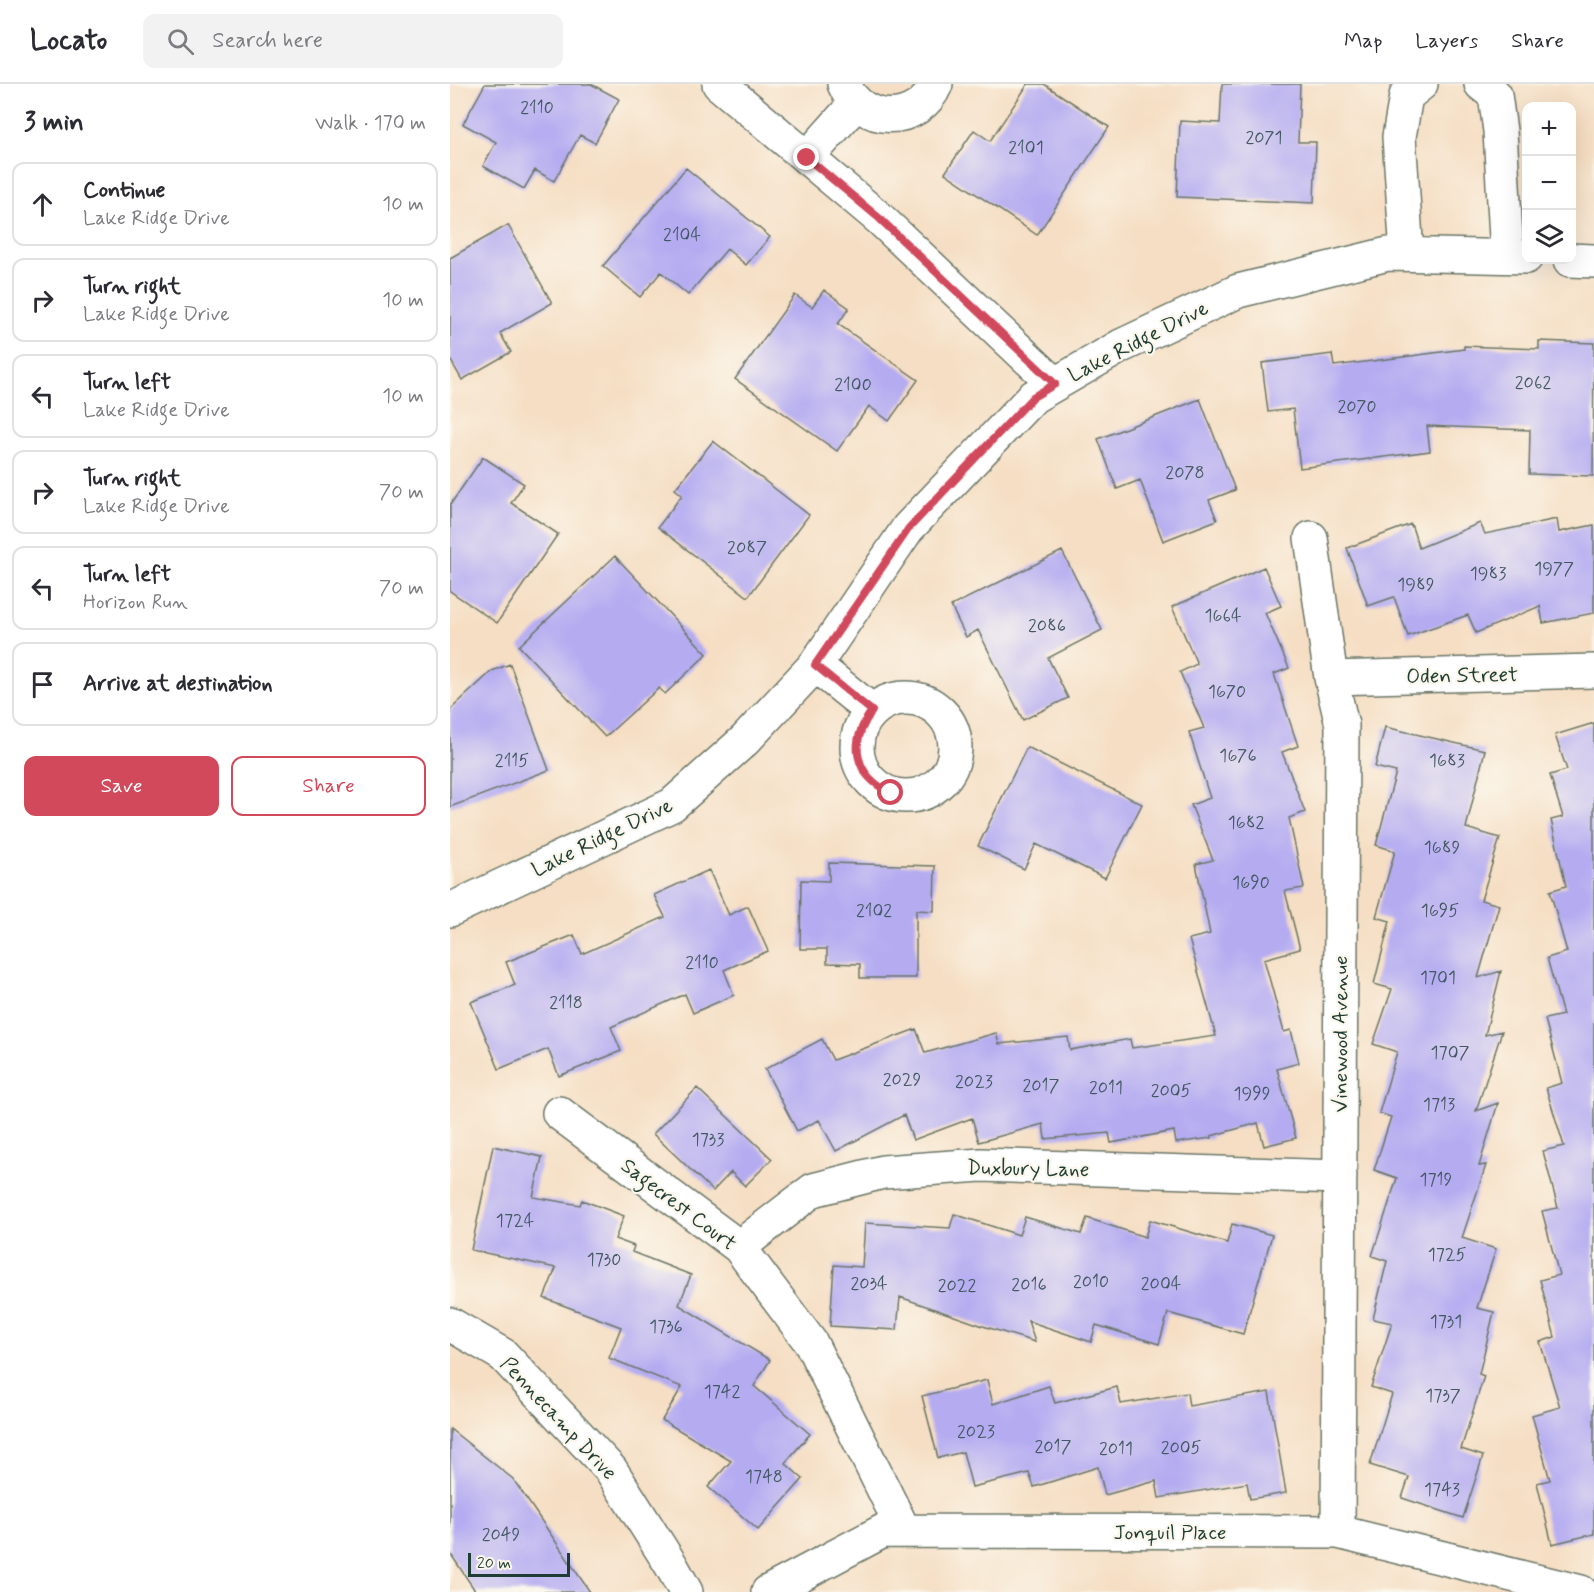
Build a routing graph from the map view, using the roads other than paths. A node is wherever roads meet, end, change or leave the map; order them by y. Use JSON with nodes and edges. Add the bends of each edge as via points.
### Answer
{"nodes":[{"id":1,"x":719,"y":84,"type":"edge"},
{"id":2,"x":936,"y":84,"type":"edge"},
{"id":3,"x":1420,"y":84,"type":"edge"},
{"id":4,"x":1481,"y":84,"type":"edge"},
{"id":5,"x":850,"y":94,"type":"edge"},
{"id":6,"x":807,"y":158,"type":"junction"},
{"id":7,"x":1407,"y":254,"type":"junction"},
{"id":8,"x":1517,"y":256,"type":"edge"},
{"id":9,"x":1576,"y":260,"type":"edge"},
{"id":10,"x":1594,"y":261,"type":"edge"},
{"id":11,"x":1055,"y":384,"type":"junction"},
{"id":12,"x":1311,"y":538,"type":"dead end"},
{"id":13,"x":815,"y":665,"type":"junction"},
{"id":14,"x":1594,"y":671,"type":"edge"},
{"id":15,"x":1331,"y":678,"type":"junction"},
{"id":16,"x":872,"y":711,"type":"dead end"},
{"id":17,"x":450,"y":910,"type":"edge"},
{"id":18,"x":559,"y":1113,"type":"dead end"},
{"id":19,"x":1340,"y":1177,"type":"junction"},
{"id":20,"x":739,"y":1246,"type":"junction"},
{"id":21,"x":450,"y":1324,"type":"edge"},
{"id":22,"x":904,"y":1531,"type":"junction"},
{"id":23,"x":1338,"y":1532,"type":"junction"},
{"id":24,"x":686,"y":1592,"type":"edge"},
{"id":25,"x":768,"y":1592,"type":"edge"},
{"id":26,"x":1581,"y":1592,"type":"edge"}],
"edges":[{"from":1,"to":6,"type":"street"},
{"from":2,"to":5,"type":"street","via":[[924,103],[898,116],[868,112]]},
{"from":3,"to":7,"type":"street","via":[[1406,96],[1399,137]]},
{"from":4,"to":8,"type":"street","name":"Lake Ridge Drive","via":[[1496,94]]},
{"from":5,"to":6,"type":"street"},
{"from":6,"to":11,"type":"street","via":[[879,218]]},
{"from":7,"to":8,"type":"street","name":"Lake Ridge Drive"},
{"from":7,"to":11,"type":"street","name":"Lake Ridge Drive","via":[[1388,254],[1238,291],[1121,346]]},
{"from":9,"to":10,"type":"street"},
{"from":11,"to":13,"type":"street","name":"Lake Ridge Drive","via":[[1033,397],[909,528]]},
{"from":12,"to":15,"type":"street","name":"Vinewood Avenue"},
{"from":13,"to":16,"type":"street"},
{"from":13,"to":17,"type":"street","name":"Lake Ridge Drive","via":[[745,740],[672,805]]},
{"from":14,"to":15,"type":"street","name":"Oden Street"},
{"from":15,"to":19,"type":"street","name":"Vinewood Avenue","via":[[1342,725]]},
{"from":18,"to":20,"type":"street","name":"Sagecrest Court"},
{"from":19,"to":20,"type":"street","name":"Duxbury Lane","via":[[981,1165],[882,1172],[813,1190]]},
{"from":19,"to":23,"type":"street","name":"Vinewood Avenue"},
{"from":20,"to":22,"type":"street","name":"Sagecrest Court","via":[[811,1343]]},
{"from":21,"to":24,"type":"street","name":"Pennecamp Drive","via":[[503,1355],[611,1470]]},
{"from":22,"to":23,"type":"street","name":"Jonquil Place"},
{"from":22,"to":25,"type":"street","name":"Jonquil Place","via":[[883,1531]]},
{"from":23,"to":26,"type":"street","name":"Jonquil Place"}]}
